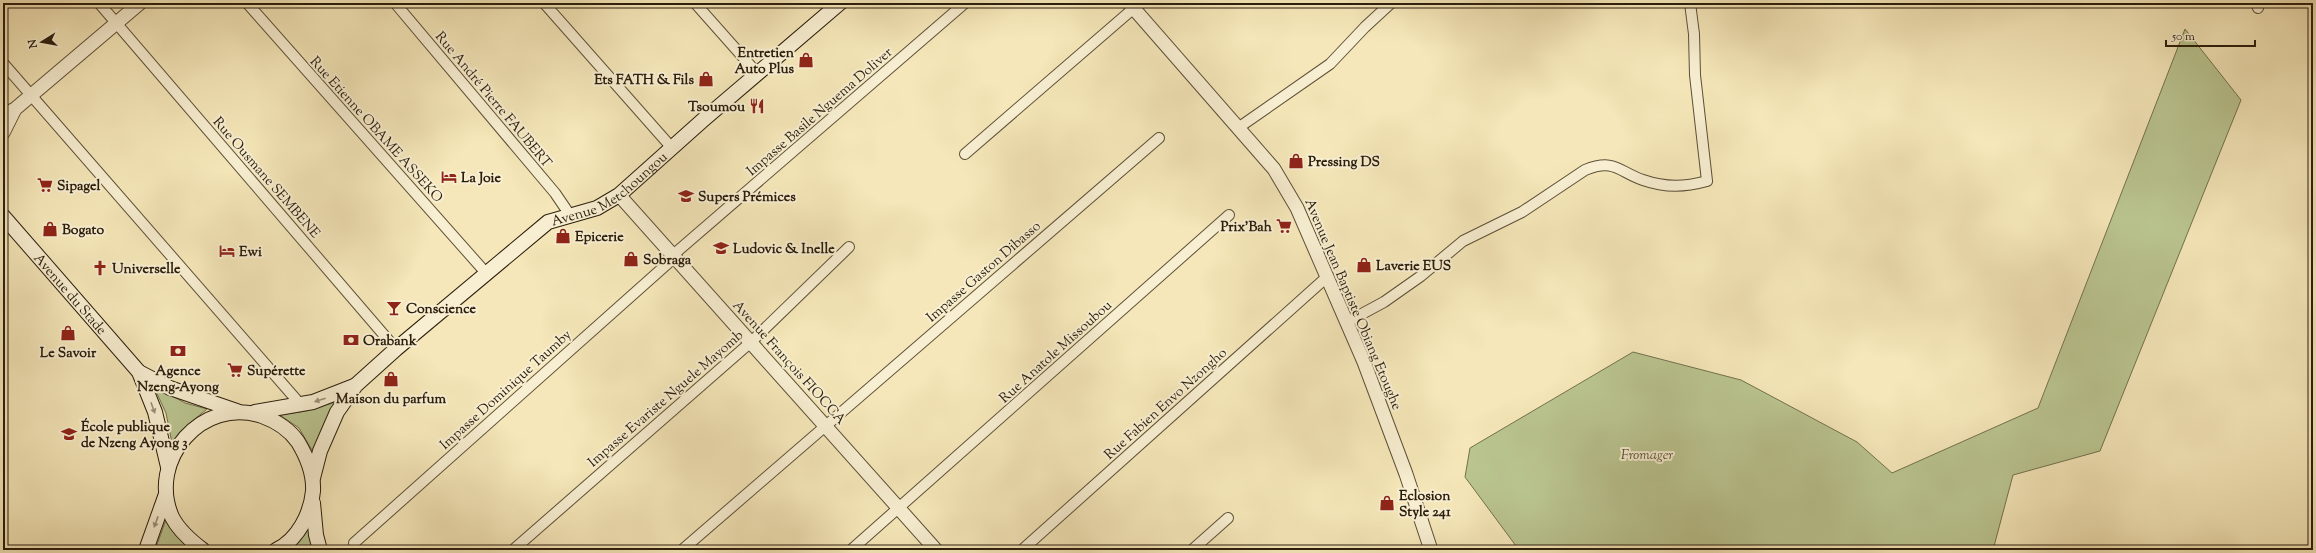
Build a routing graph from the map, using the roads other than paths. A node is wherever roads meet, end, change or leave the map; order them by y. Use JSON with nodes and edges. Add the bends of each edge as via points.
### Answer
{"nodes":[{"id":1,"x":99,"y":3,"type":"edge"},
{"id":2,"x":140,"y":3,"type":"edge"},
{"id":3,"x":247,"y":3,"type":"edge"},
{"id":4,"x":395,"y":3,"type":"edge"},
{"id":5,"x":544,"y":3,"type":"edge"},
{"id":6,"x":695,"y":3,"type":"edge"},
{"id":7,"x":840,"y":3,"type":"edge"},
{"id":8,"x":965,"y":3,"type":"edge"},
{"id":9,"x":1391,"y":3,"type":"edge"},
{"id":10,"x":1690,"y":3,"type":"edge"},
{"id":11,"x":1131,"y":6,"type":"edge"},
{"id":12,"x":117,"y":23,"type":"junction"},
{"id":13,"x":3,"y":63,"type":"edge"},
{"id":14,"x":757,"y":73,"type":"junction"},
{"id":15,"x":31,"y":95,"type":"junction"},
{"id":16,"x":15,"y":109,"type":"junction"},
{"id":17,"x":3,"y":115,"type":"edge"},
{"id":18,"x":1238,"y":128,"type":"junction"},
{"id":19,"x":3,"y":133,"type":"edge"},
{"id":20,"x":1159,"y":138,"type":"dead end"},
{"id":21,"x":672,"y":148,"type":"junction"},
{"id":22,"x":965,"y":154,"type":"dead end"},
{"id":23,"x":619,"y":195,"type":"junction"},
{"id":24,"x":570,"y":215,"type":"junction"},
{"id":25,"x":1230,"y":215,"type":"dead end"},
{"id":26,"x":3,"y":216,"type":"edge"},
{"id":27,"x":849,"y":247,"type":"dead end"},
{"id":28,"x":674,"y":256,"type":"junction"},
{"id":29,"x":486,"y":273,"type":"junction"},
{"id":30,"x":1328,"y":276,"type":"junction"},
{"id":31,"x":1347,"y":322,"type":"junction"},
{"id":32,"x":751,"y":342,"type":"junction"},
{"id":33,"x":396,"y":348,"type":"junction"},
{"id":34,"x":139,"y":372,"type":"junction"},
{"id":35,"x":356,"y":385,"type":"junction"},
{"id":36,"x":301,"y":405,"type":"junction"},
{"id":37,"x":245,"y":412,"type":"junction"},
{"id":38,"x":825,"y":425,"type":"junction"},
{"id":39,"x":168,"y":466,"type":"junction"},
{"id":40,"x":313,"y":478,"type":"junction"},
{"id":41,"x":166,"y":494,"type":"junction"},
{"id":42,"x":312,"y":497,"type":"junction"},
{"id":43,"x":899,"y":509,"type":"junction"},
{"id":44,"x":1228,"y":518,"type":"dead end"},
{"id":45,"x":354,"y":543,"type":"dead end"},
{"id":46,"x":146,"y":550,"type":"edge"},
{"id":47,"x":203,"y":550,"type":"edge"},
{"id":48,"x":276,"y":550,"type":"edge"},
{"id":49,"x":320,"y":550,"type":"edge"},
{"id":50,"x":513,"y":550,"type":"edge"},
{"id":51,"x":682,"y":550,"type":"edge"},
{"id":52,"x":851,"y":550,"type":"edge"},
{"id":53,"x":936,"y":550,"type":"edge"},
{"id":54,"x":1022,"y":550,"type":"edge"},
{"id":55,"x":1192,"y":550,"type":"edge"},
{"id":56,"x":1432,"y":550,"type":"edge"}],
"edges":[{"from":1,"to":12,"type":"street","name":"Rue Ousmane SEMBENE"},
{"from":2,"to":12,"type":"street"},
{"from":3,"to":29,"type":"street","name":"Rue Etienne OBAME ASSEKO"},
{"from":4,"to":24,"type":"street","name":"Rue André Pierre FAUBERT","via":[[555,193]]},
{"from":5,"to":21,"type":"street"},
{"from":6,"to":14,"type":"street"},
{"from":7,"to":14,"type":"main road","name":"Avenue Metchoungou"},
{"from":8,"to":28,"type":"street","name":"Impasse Basile Nguema Doliver"},
{"from":9,"to":18,"type":"street","via":[[1325,68]]},
{"from":10,"to":31,"type":"street","via":[[1707,181],[1684,187],[1642,180],[1620,168],[1596,166],[1585,170],[1522,212],[1463,241],[1416,280],[1384,302]]},
{"from":11,"to":18,"type":"street","name":"Avenue Jean Baptiste Obiang Etoughe"},
{"from":11,"to":22,"type":"street"},
{"from":12,"to":15,"type":"street"},
{"from":12,"to":33,"type":"street","name":"Rue Ousmane SEMBENE"},
{"from":13,"to":15,"type":"street"},
{"from":14,"to":21,"type":"main road","name":"Avenue Metchoungou"},
{"from":15,"to":16,"type":"street"},
{"from":15,"to":36,"type":"street"},
{"from":16,"to":17,"type":"street"},
{"from":16,"to":19,"type":"street"},
{"from":18,"to":30,"type":"street","name":"Avenue Jean Baptiste Obiang Etoughe","via":[[1274,169],[1297,208]]},
{"from":20,"to":38,"type":"street","name":"Impasse Gaston Dibasso"},
{"from":21,"to":23,"type":"main road","name":"Avenue Metchoungou"},
{"from":23,"to":24,"type":"main road","name":"Avenue Metchoungou","via":[[597,208]]},
{"from":23,"to":28,"type":"street","name":"Avenue François FIOCCA"},
{"from":24,"to":29,"type":"main road","name":"Avenue Metchoungou","via":[[548,222]]},
{"from":25,"to":43,"type":"street","name":"Rue Anatole Missoubou"},
{"from":26,"to":34,"type":"main road","name":"Avenue du Stade"},
{"from":27,"to":32,"type":"street","name":"Impasse Evariste Nguele Mayomb"},
{"from":28,"to":32,"type":"street","name":"Avenue François FIOCCA"},
{"from":28,"to":45,"type":"street","name":"Impasse Dominique Taumby"},
{"from":29,"to":33,"type":"main road","name":"Avenue Metchoungou"},
{"from":30,"to":31,"type":"street","name":"Avenue Jean Baptiste Obiang Etoughe"},
{"from":30,"to":54,"type":"street","name":"Rue Fabien Envo Nzongho"},
{"from":31,"to":56,"type":"street","name":"Avenue Jean Baptiste Obiang Etoughe","via":[[1391,433]]},
{"from":32,"to":38,"type":"street","name":"Avenue François FIOCCA"},
{"from":32,"to":50,"type":"street","name":"Impasse Evariste Nguele Mayomb"},
{"from":33,"to":35,"type":"main road","name":"Avenue Metchoungou"},
{"from":34,"to":37,"type":"main road","via":[[170,388]]},
{"from":34,"to":39,"type":"main road","one_way":true,"via":[[155,412]]},
{"from":35,"to":36,"type":"main road","one_way":true},
{"from":35,"to":40,"type":"main road","via":[[331,425],[320,451]]},
{"from":36,"to":37,"type":"main road"},
{"from":37,"to":39,"type":"main road","via":[[215,416],[194,427],[178,445]]},
{"from":37,"to":40,"type":"main road","via":[[274,420],[293,435],[306,455]]},
{"from":38,"to":43,"type":"street","name":"Avenue François FIOCCA"},
{"from":38,"to":51,"type":"street","name":"Impasse Gaston Dibasso"},
{"from":39,"to":41,"type":"main road"},
{"from":40,"to":42,"type":"main road"},
{"from":41,"to":46,"type":"main road","one_way":true},
{"from":41,"to":47,"type":"main road","via":[[172,517],[186,537]]},
{"from":42,"to":48,"type":"main road","via":[[306,517],[295,535]]},
{"from":42,"to":49,"type":"main road"},
{"from":43,"to":52,"type":"street","name":"Rue Anatole Missoubou"},
{"from":43,"to":53,"type":"street","name":"Avenue François FIOCCA"},
{"from":44,"to":55,"type":"street"}]}
